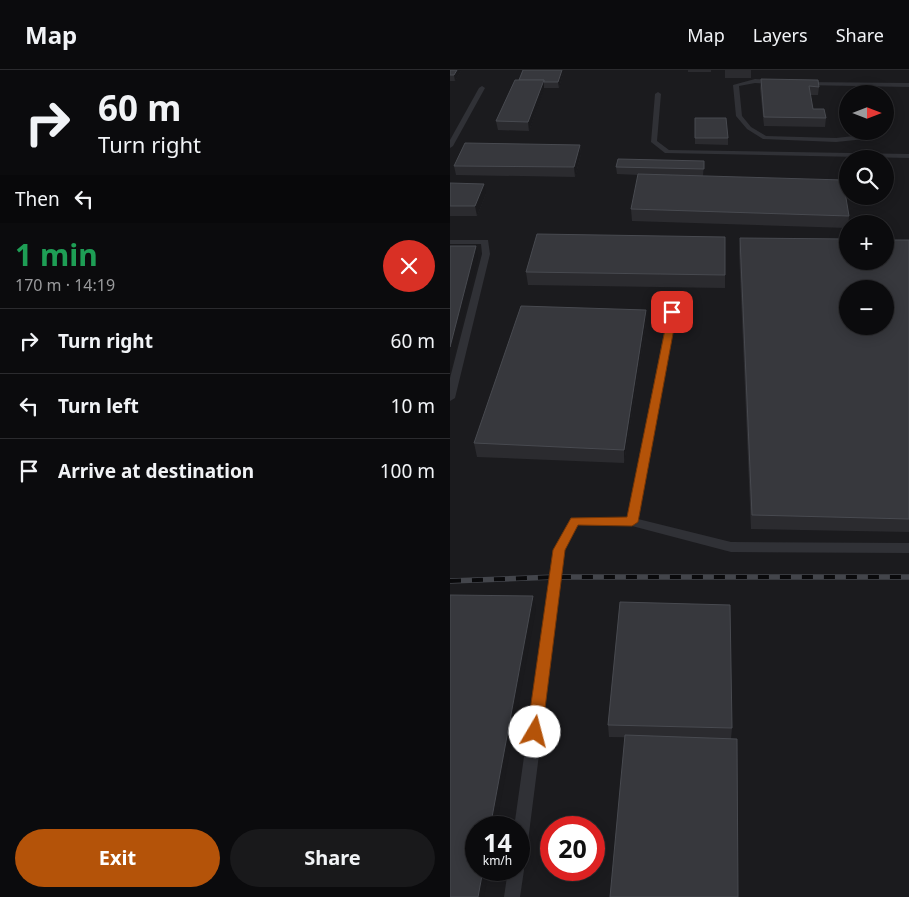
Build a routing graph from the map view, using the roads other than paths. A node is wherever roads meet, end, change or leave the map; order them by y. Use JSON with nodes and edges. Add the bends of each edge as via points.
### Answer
{"nodes":[{"id":1,"x":785,"y":82,"type":"edge"},
{"id":2,"x":794,"y":82,"type":"edge"},
{"id":3,"x":846,"y":85,"type":"edge"},
{"id":4,"x":894,"y":85,"type":"edge"},
{"id":5,"x":909,"y":85,"type":"edge"},
{"id":6,"x":482,"y":88,"type":"dead end"},
{"id":7,"x":658,"y":94,"type":"dead end"},
{"id":8,"x":839,"y":140,"type":"edge"},
{"id":9,"x":450,"y":146,"type":"edge"},
{"id":10,"x":909,"y":156,"type":"edge"},
{"id":11,"x":450,"y":242,"type":"edge"},
{"id":12,"x":672,"y":312,"type":"dead end"},
{"id":13,"x":450,"y":398,"type":"edge"},
{"id":14,"x":632,"y":522,"type":"junction"},
{"id":15,"x":909,"y":548,"type":"edge"},
{"id":16,"x":523,"y":816,"type":"edge"},
{"id":17,"x":514,"y":881,"type":"edge"},
{"id":18,"x":512,"y":897,"type":"edge"}],
"edges":[{"from":1,"to":8,"type":"lane","via":[[755,81],[736,85],[739,116],[749,128],[765,138]]},
{"from":2,"to":3,"type":"lane"},
{"from":4,"to":5,"type":"lane"},
{"from":6,"to":9,"type":"lane"},
{"from":7,"to":10,"type":"lane","via":[[654,142],[666,152]]},
{"from":11,"to":13,"type":"lane","via":[[485,242],[486,254]]},
{"from":12,"to":14,"type":"lane"},
{"from":14,"to":15,"type":"lane","via":[[731,546]]},
{"from":14,"to":16,"type":"lane","via":[[575,521],[559,550]]},
{"from":17,"to":18,"type":"lane"}]}
